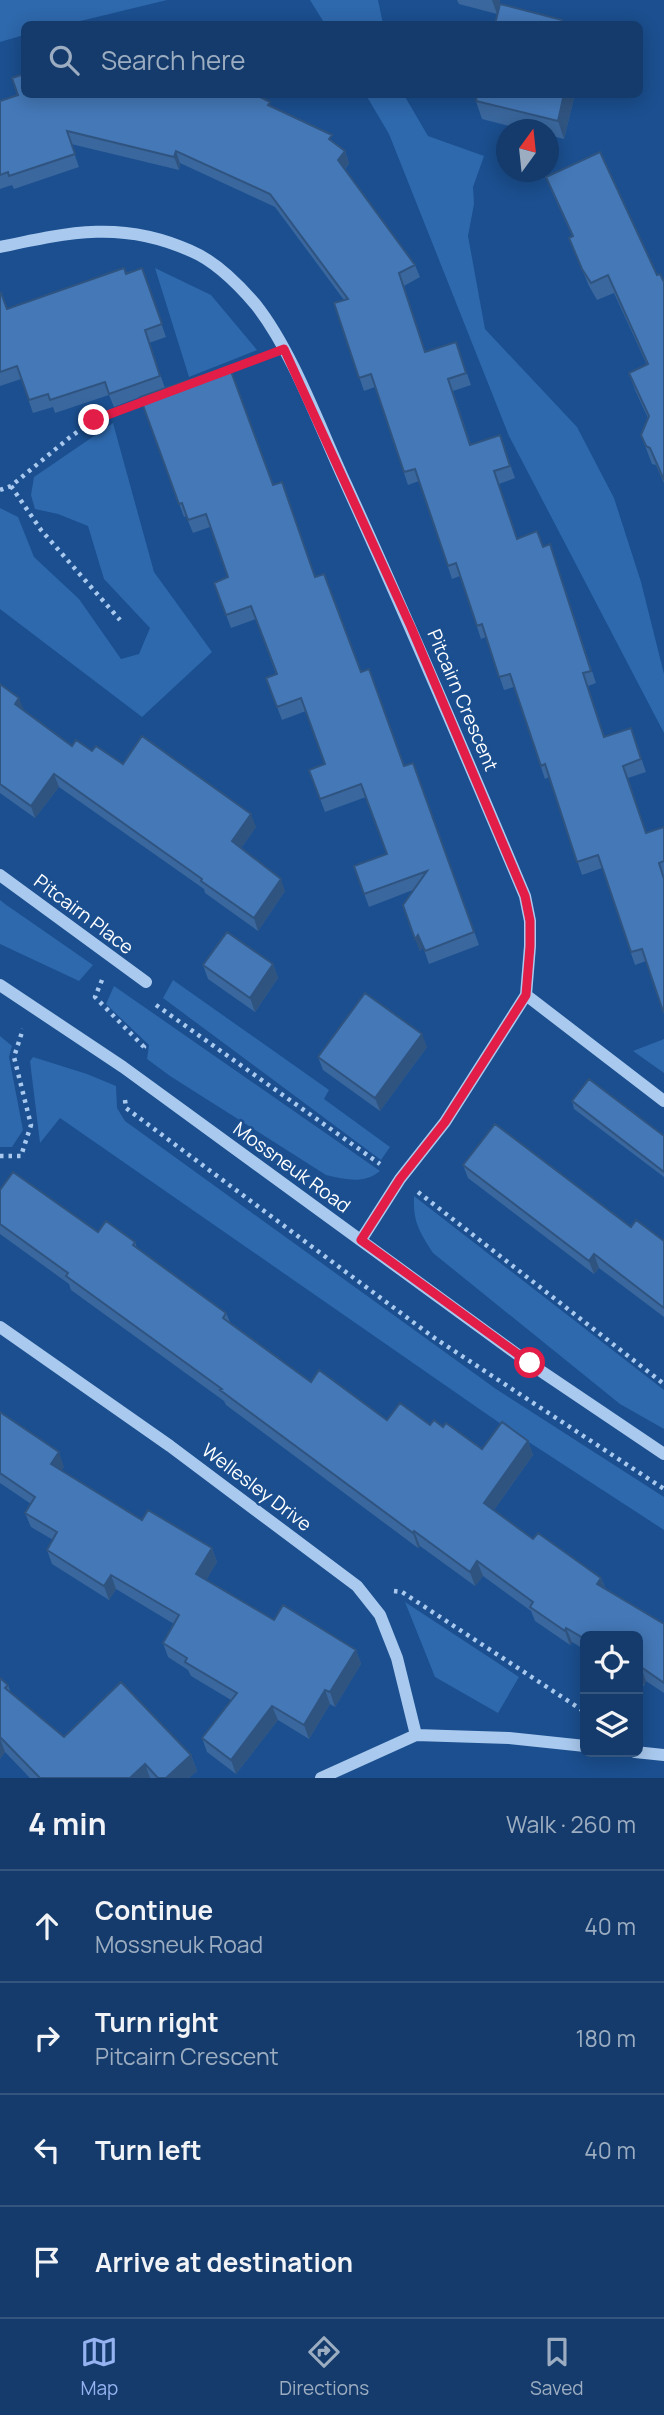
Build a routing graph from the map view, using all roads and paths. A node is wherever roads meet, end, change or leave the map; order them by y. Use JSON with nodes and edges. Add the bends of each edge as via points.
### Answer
{"nodes":[{"id":1,"x":0,"y":247,"type":"edge"},
{"id":2,"x":284,"y":349,"type":"junction"},
{"id":3,"x":221,"y":373,"type":"edge"},
{"id":4,"x":158,"y":397,"type":"edge"},
{"id":5,"x":11,"y":486,"type":"junction"},
{"id":6,"x":0,"y":490,"type":"edge"},
{"id":7,"x":120,"y":620,"type":"dead end"},
{"id":8,"x":0,"y":875,"type":"edge"},
{"id":9,"x":146,"y":982,"type":"dead end"},
{"id":10,"x":0,"y":985,"type":"edge"},
{"id":11,"x":526,"y":995,"type":"junction"},
{"id":12,"x":32,"y":1004,"type":"junction"},
{"id":13,"x":664,"y":1101,"type":"edge"},
{"id":14,"x":0,"y":1156,"type":"edge"},
{"id":15,"x":361,"y":1240,"type":"junction"},
{"id":16,"x":0,"y":1326,"type":"edge"},
{"id":17,"x":664,"y":1454,"type":"edge"},
{"id":18,"x":357,"y":1586,"type":"junction"},
{"id":19,"x":580,"y":1709,"type":"edge"},
{"id":20,"x":416,"y":1735,"type":"junction"},
{"id":21,"x":580,"y":1745,"type":"edge"},
{"id":22,"x":643,"y":1753,"type":"edge"},
{"id":23,"x":664,"y":1755,"type":"edge"},
{"id":24,"x":321,"y":1778,"type":"edge"}],
"edges":[{"from":1,"to":2,"type":"street","name":"Pitcairn Crescent","via":[[84,231],[134,233],[191,251],[215,265],[255,304]]},
{"from":2,"to":3,"type":"path"},
{"from":2,"to":11,"type":"street","name":"Pitcairn Crescent","via":[[411,627],[525,896],[530,921]]},
{"from":4,"to":5,"type":"path","via":[[94,420]]},
{"from":5,"to":6,"type":"path"},
{"from":5,"to":7,"type":"path","via":[[41,530]]},
{"from":8,"to":9,"type":"street","name":"Pitcairn Place"},
{"from":10,"to":12,"type":"street","name":"Mossneuk Road"},
{"from":11,"to":13,"type":"street"},
{"from":11,"to":15,"type":"street","name":"Pitcairn Crescent","via":[[445,1122],[400,1179]]},
{"from":12,"to":14,"type":"path","via":[[15,1057],[31,1125],[21,1156]]},
{"from":12,"to":15,"type":"street","name":"Mossneuk Road"},
{"from":15,"to":17,"type":"street","name":"Mossneuk Road"},
{"from":16,"to":18,"type":"street","name":"Wellesley Drive"},
{"from":18,"to":19,"type":"path","via":[[402,1592]]},
{"from":18,"to":20,"type":"street","name":"Wellesley Drive","via":[[380,1615],[397,1658]]},
{"from":20,"to":21,"type":"street"},
{"from":20,"to":24,"type":"street"},
{"from":22,"to":23,"type":"street"}]}
